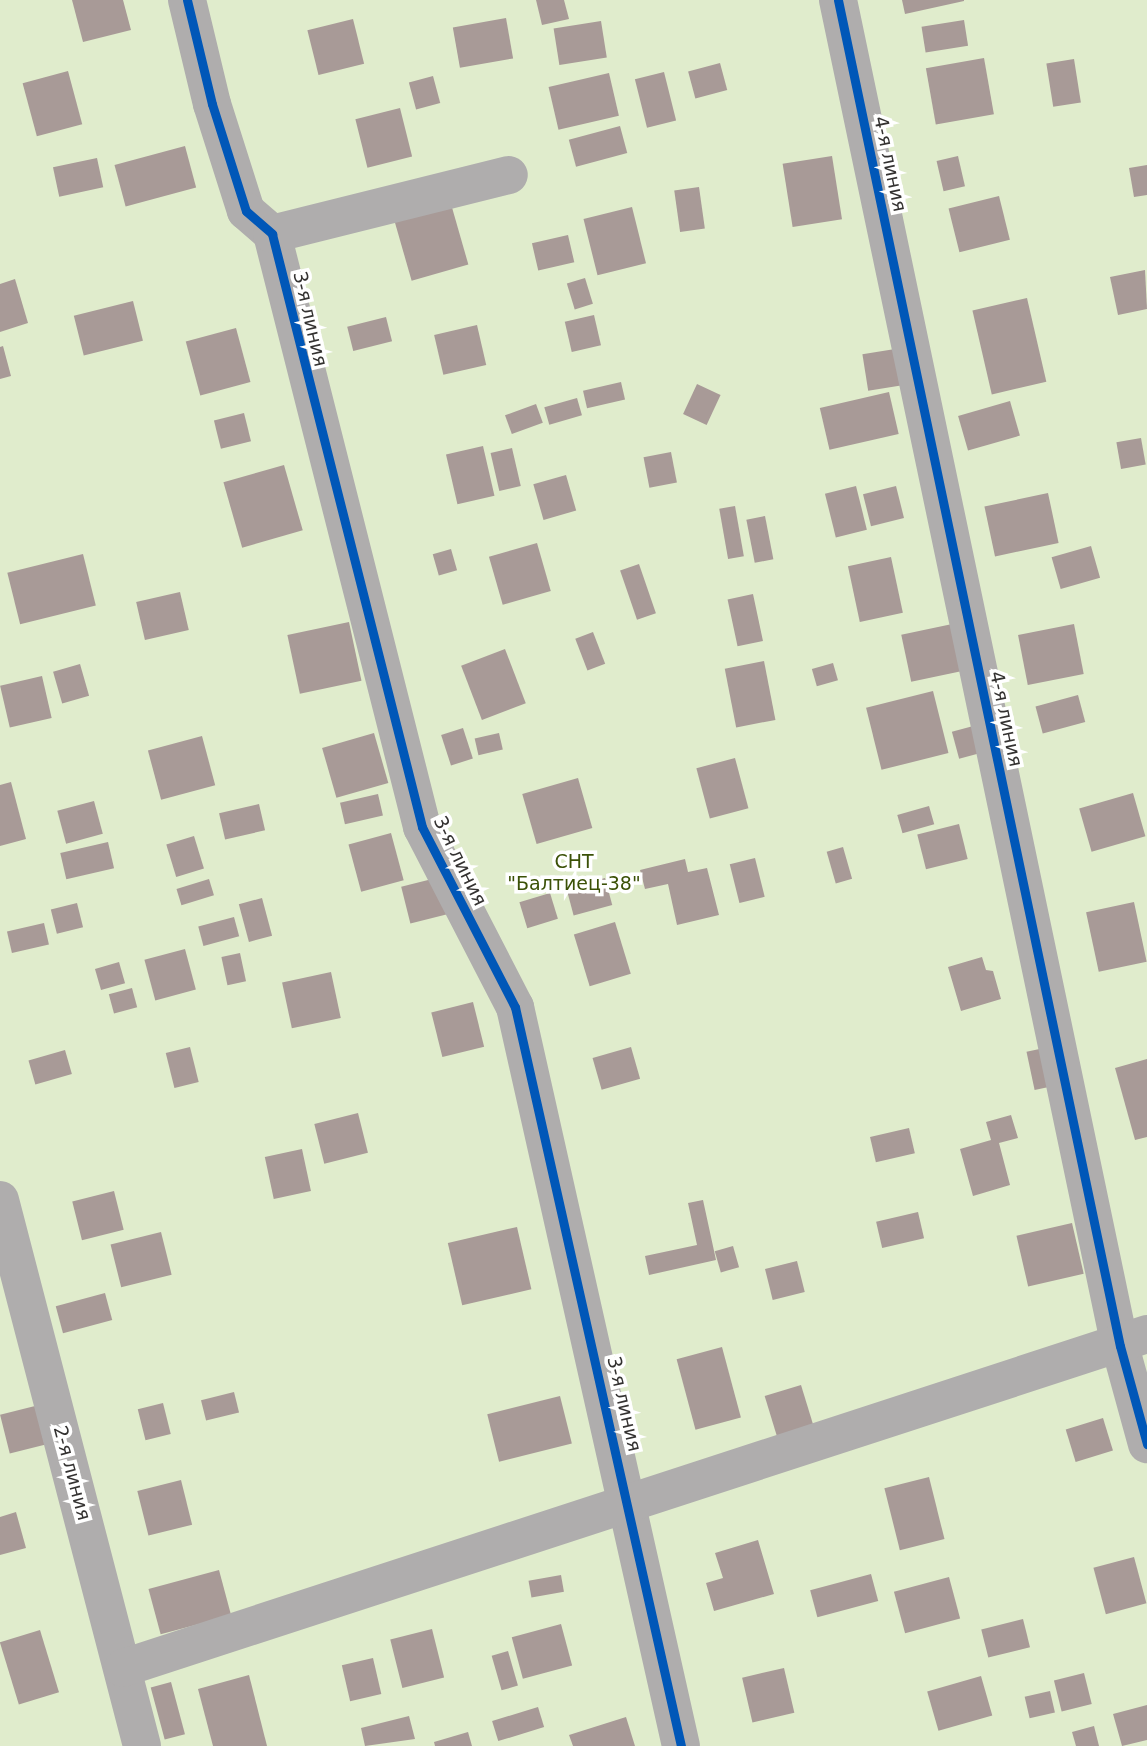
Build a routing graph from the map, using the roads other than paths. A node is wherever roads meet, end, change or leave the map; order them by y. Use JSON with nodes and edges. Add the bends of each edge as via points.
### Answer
{"nodes":[{"id":1,"x":187,"y":0,"type":"edge"},
{"id":2,"x":838,"y":0,"type":"edge"},
{"id":3,"x":509,"y":175,"type":"dead end"},
{"id":4,"x":272,"y":234,"type":"junction"},
{"id":5,"x":0,"y":1199,"type":"edge"},
{"id":6,"x":1133,"y":1340,"type":"edge"},
{"id":7,"x":1147,"y":1444,"type":"edge"},
{"id":8,"x":629,"y":1502,"type":"junction"},
{"id":9,"x":123,"y":1668,"type":"junction"},
{"id":10,"x":142,"y":1746,"type":"edge"},
{"id":11,"x":681,"y":1746,"type":"edge"}],
"edges":[{"from":1,"to":4,"type":"street","via":[[212,104],[246,211]]},
{"from":2,"to":6,"type":"street","name":"4-я линия"},
{"from":3,"to":4,"type":"street"},
{"from":4,"to":8,"type":"street","name":"3-я линия","via":[[422,827],[515,1007]]},
{"from":5,"to":9,"type":"street","name":"2-я линия"},
{"from":6,"to":7,"type":"street","name":"4-я линия"},
{"from":6,"to":8,"type":"street"},
{"from":8,"to":9,"type":"street"},
{"from":8,"to":11,"type":"street","name":"3-я линия"},
{"from":9,"to":10,"type":"street","name":"2-я линия"}]}
